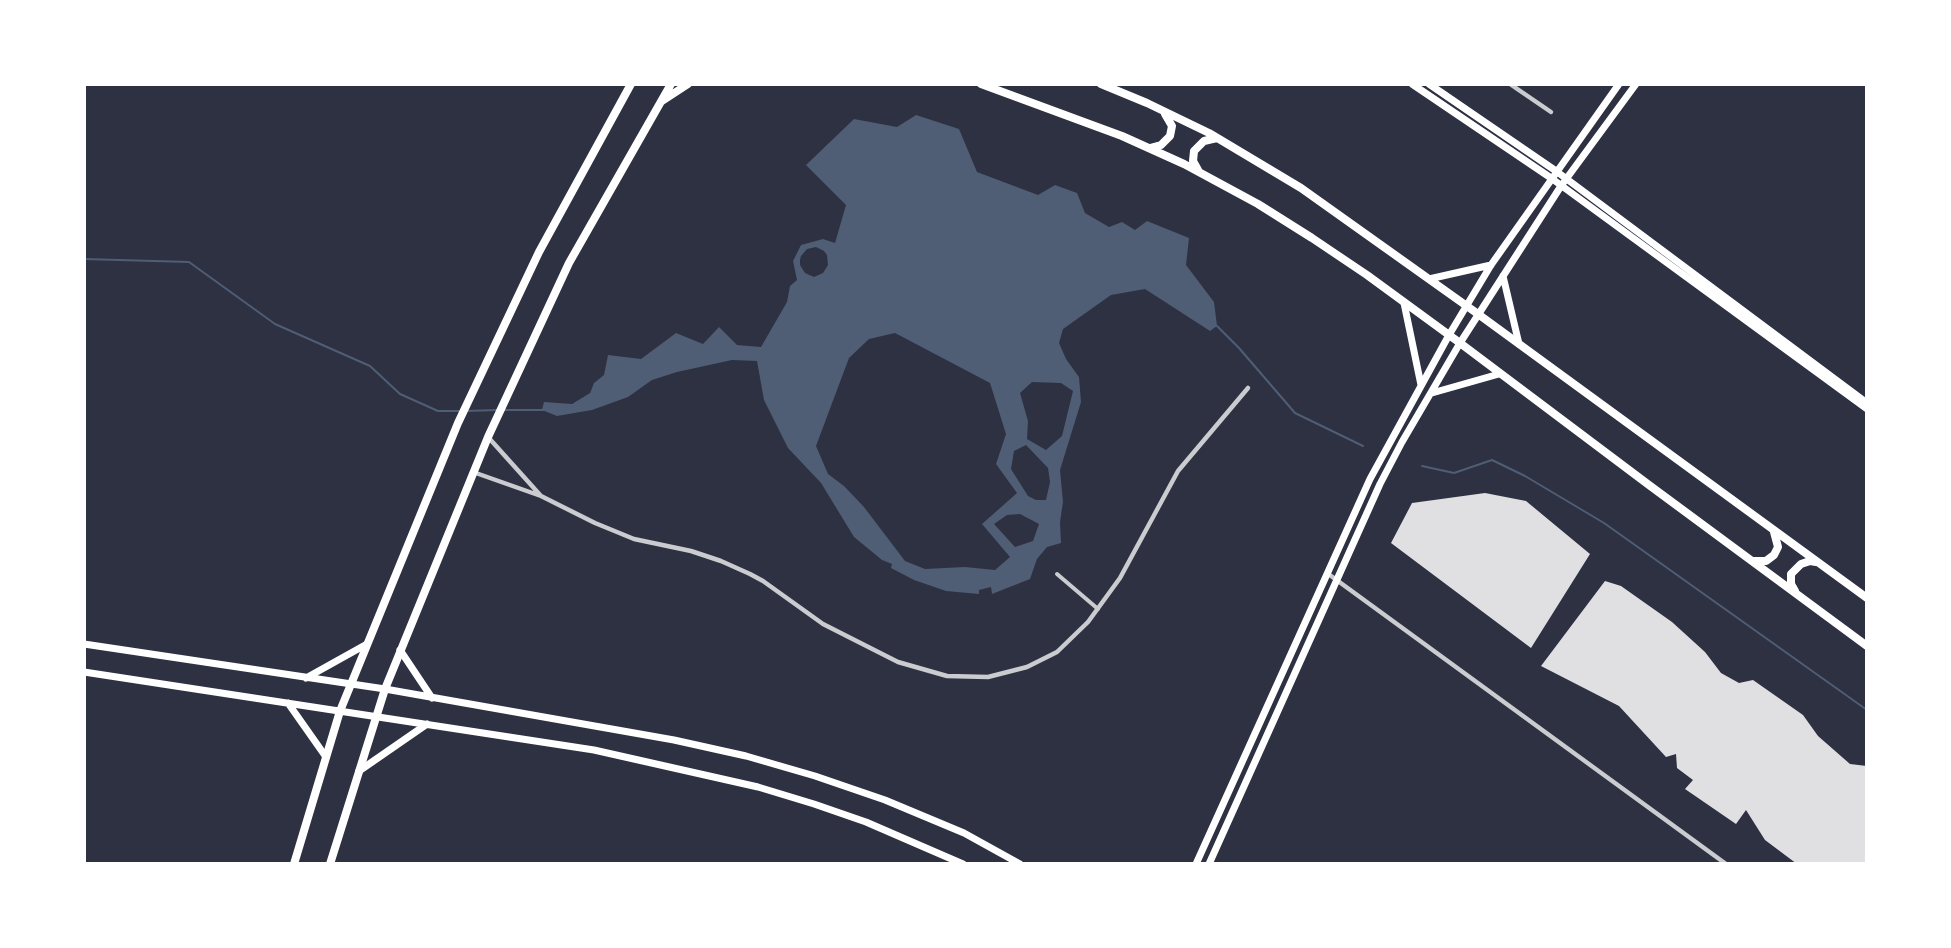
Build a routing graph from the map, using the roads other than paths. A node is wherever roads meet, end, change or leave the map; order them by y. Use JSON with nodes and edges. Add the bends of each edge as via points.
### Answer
{"nodes":[{"id":1,"x":670,"y":84,"type":"edge"},
{"id":2,"x":688,"y":84,"type":"edge"},
{"id":3,"x":981,"y":84,"type":"edge"},
{"id":4,"x":1101,"y":84,"type":"edge"},
{"id":5,"x":1412,"y":84,"type":"edge"},
{"id":6,"x":1429,"y":84,"type":"edge"},
{"id":7,"x":1510,"y":84,"type":"edge"},
{"id":8,"x":1619,"y":84,"type":"edge"},
{"id":9,"x":1636,"y":84,"type":"edge"},
{"id":10,"x":628,"y":86,"type":"edge"},
{"id":11,"x":661,"y":102,"type":"junction"},
{"id":12,"x":1161,"y":110,"type":"junction"},
{"id":13,"x":1551,"y":112,"type":"dead end"},
{"id":14,"x":1218,"y":138,"type":"junction"},
{"id":15,"x":1150,"y":148,"type":"junction"},
{"id":16,"x":1199,"y":171,"type":"junction"},
{"id":17,"x":1556,"y":171,"type":"junction"},
{"id":18,"x":1551,"y":178,"type":"junction"},
{"id":19,"x":1567,"y":179,"type":"junction"},
{"id":20,"x":1561,"y":186,"type":"junction"},
{"id":21,"x":1491,"y":265,"type":"junction"},
{"id":22,"x":1503,"y":276,"type":"junction"},
{"id":23,"x":1429,"y":279,"type":"junction"},
{"id":24,"x":1404,"y":303,"type":"junction"},
{"id":25,"x":1466,"y":305,"type":"junction"},
{"id":26,"x":1478,"y":314,"type":"junction"},
{"id":27,"x":1449,"y":335,"type":"junction"},
{"id":28,"x":1460,"y":343,"type":"junction"},
{"id":29,"x":1519,"y":344,"type":"junction"},
{"id":30,"x":1499,"y":374,"type":"junction"},
{"id":31,"x":1421,"y":385,"type":"junction"},
{"id":32,"x":1248,"y":388,"type":"dead end"},
{"id":33,"x":1432,"y":393,"type":"junction"},
{"id":34,"x":1867,"y":403,"type":"edge"},
{"id":35,"x":1867,"y":410,"type":"edge"},
{"id":36,"x":488,"y":437,"type":"junction"},
{"id":37,"x":472,"y":472,"type":"junction"},
{"id":38,"x":542,"y":496,"type":"junction"},
{"id":39,"x":1773,"y":529,"type":"junction"},
{"id":40,"x":1752,"y":561,"type":"junction"},
{"id":41,"x":1818,"y":562,"type":"junction"},
{"id":42,"x":1327,"y":573,"type":"junction"},
{"id":43,"x":1057,"y":574,"type":"dead end"},
{"id":44,"x":1336,"y":579,"type":"junction"},
{"id":45,"x":1797,"y":594,"type":"junction"},
{"id":46,"x":1867,"y":598,"type":"edge"},
{"id":47,"x":1098,"y":609,"type":"junction"},
{"id":48,"x":84,"y":644,"type":"edge"},
{"id":49,"x":367,"y":644,"type":"junction"},
{"id":50,"x":1867,"y":645,"type":"edge"},
{"id":51,"x":400,"y":650,"type":"junction"},
{"id":52,"x":84,"y":672,"type":"edge"},
{"id":53,"x":305,"y":678,"type":"junction"},
{"id":54,"x":351,"y":685,"type":"junction"},
{"id":55,"x":385,"y":689,"type":"junction"},
{"id":56,"x":432,"y":698,"type":"junction"},
{"id":57,"x":288,"y":704,"type":"junction"},
{"id":58,"x":340,"y":711,"type":"junction"},
{"id":59,"x":376,"y":717,"type":"junction"},
{"id":60,"x":427,"y":724,"type":"junction"},
{"id":61,"x":326,"y":757,"type":"junction"},
{"id":62,"x":359,"y":771,"type":"junction"},
{"id":63,"x":294,"y":864,"type":"edge"},
{"id":64,"x":330,"y":864,"type":"edge"},
{"id":65,"x":963,"y":864,"type":"edge"},
{"id":66,"x":1020,"y":864,"type":"edge"},
{"id":67,"x":1196,"y":864,"type":"edge"},
{"id":68,"x":1209,"y":864,"type":"edge"},
{"id":69,"x":1726,"y":864,"type":"edge"}],
"edges":[{"from":1,"to":11,"type":"main road"},
{"from":2,"to":11,"type":"main road"},
{"from":3,"to":15,"type":"main road"},
{"from":4,"to":12,"type":"main road"},
{"from":5,"to":18,"type":"main road"},
{"from":6,"to":17,"type":"main road"},
{"from":7,"to":13,"type":"street"},
{"from":8,"to":17,"type":"main road"},
{"from":9,"to":19,"type":"main road"},
{"from":10,"to":49,"type":"main road","via":[[539,252],[458,423]]},
{"from":11,"to":36,"type":"main road","via":[[569,263]]},
{"from":12,"to":14,"type":"main road"},
{"from":12,"to":15,"type":"main road","via":[[1171,121],[1172,130],[1161,145]]},
{"from":14,"to":16,"type":"main road","via":[[1204,141],[1194,151],[1193,161]]},
{"from":14,"to":23,"type":"main road","via":[[1301,188]]},
{"from":15,"to":16,"type":"main road"},
{"from":16,"to":24,"type":"main road","via":[[1312,238]]},
{"from":17,"to":18,"type":"main road"},
{"from":17,"to":19,"type":"main road"},
{"from":18,"to":20,"type":"main road"},
{"from":18,"to":21,"type":"main road"},
{"from":19,"to":20,"type":"main road"},
{"from":19,"to":34,"type":"main road"},
{"from":20,"to":22,"type":"main road"},
{"from":20,"to":35,"type":"main road"},
{"from":21,"to":23,"type":"main road"},
{"from":21,"to":25,"type":"main road"},
{"from":22,"to":26,"type":"main road"},
{"from":22,"to":29,"type":"main road"},
{"from":23,"to":25,"type":"main road"},
{"from":24,"to":27,"type":"main road"},
{"from":24,"to":31,"type":"main road"},
{"from":25,"to":26,"type":"main road"},
{"from":25,"to":27,"type":"main road"},
{"from":26,"to":28,"type":"main road"},
{"from":26,"to":29,"type":"main road"},
{"from":27,"to":28,"type":"main road"},
{"from":27,"to":31,"type":"main road"},
{"from":28,"to":30,"type":"main road"},
{"from":28,"to":33,"type":"main road"},
{"from":29,"to":39,"type":"main road"},
{"from":30,"to":33,"type":"main road"},
{"from":30,"to":40,"type":"main road"},
{"from":31,"to":42,"type":"main road","via":[[1370,479]]},
{"from":32,"to":47,"type":"street","via":[[1178,471],[1120,578]]},
{"from":33,"to":44,"type":"main road","via":[[1380,484]]},
{"from":36,"to":37,"type":"main road"},
{"from":36,"to":38,"type":"street"},
{"from":37,"to":38,"type":"street"},
{"from":37,"to":51,"type":"main road"},
{"from":38,"to":47,"type":"street","via":[[634,539],[721,561],[764,581],[823,624],[898,662],[947,676],[988,677],[1027,667],[1057,652]]},
{"from":39,"to":40,"type":"main road","via":[[1777,551],[1766,561]]},
{"from":39,"to":41,"type":"main road"},
{"from":40,"to":45,"type":"main road"},
{"from":41,"to":45,"type":"main road","via":[[1805,562],[1791,574]]},
{"from":41,"to":46,"type":"main road"},
{"from":42,"to":44,"type":"street"},
{"from":42,"to":67,"type":"main road"},
{"from":43,"to":47,"type":"street"},
{"from":44,"to":68,"type":"main road"},
{"from":44,"to":69,"type":"street"},
{"from":45,"to":50,"type":"main road"},
{"from":48,"to":53,"type":"main road"},
{"from":49,"to":53,"type":"main road"},
{"from":49,"to":54,"type":"main road"},
{"from":51,"to":55,"type":"main road"},
{"from":51,"to":56,"type":"main road"},
{"from":52,"to":57,"type":"main road"},
{"from":53,"to":54,"type":"main road"},
{"from":54,"to":55,"type":"main road"},
{"from":54,"to":58,"type":"main road"},
{"from":55,"to":56,"type":"main road"},
{"from":55,"to":59,"type":"main road"},
{"from":56,"to":66,"type":"main road","via":[[746,756],[885,800],[964,833]]},
{"from":57,"to":58,"type":"main road"},
{"from":57,"to":61,"type":"main road"},
{"from":58,"to":59,"type":"main road"},
{"from":58,"to":61,"type":"main road"},
{"from":59,"to":60,"type":"main road"},
{"from":59,"to":62,"type":"main road"},
{"from":60,"to":62,"type":"main road"},
{"from":60,"to":65,"type":"main road","via":[[594,750],[758,787],[866,822]]},
{"from":61,"to":63,"type":"main road"},
{"from":62,"to":64,"type":"main road"}]}
